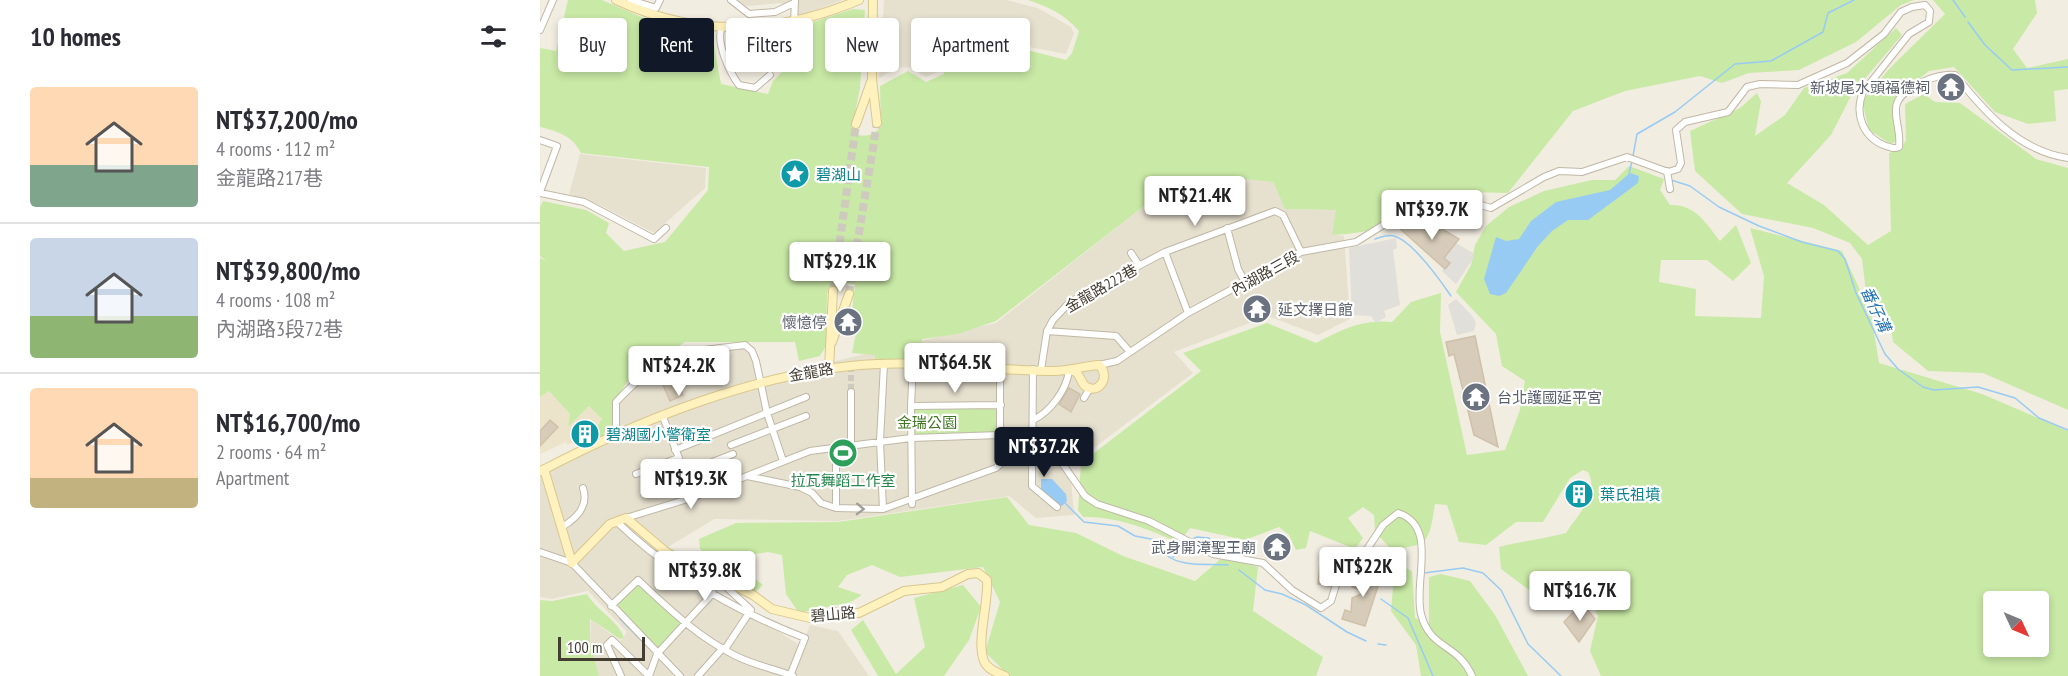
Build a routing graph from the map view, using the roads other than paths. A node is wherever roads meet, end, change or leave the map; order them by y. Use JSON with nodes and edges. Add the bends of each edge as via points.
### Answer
{"nodes":[{"id":1,"x":554,"y":0,"type":"edge"},
{"id":2,"x":616,"y":0,"type":"edge"},
{"id":3,"x":630,"y":0,"type":"edge"},
{"id":4,"x":660,"y":0,"type":"edge"},
{"id":5,"x":859,"y":0,"type":"edge"},
{"id":6,"x":873,"y":0,"type":"edge"},
{"id":7,"x":733,"y":1,"type":"edge"},
{"id":8,"x":795,"y":2,"type":"edge"},
{"id":9,"x":794,"y":18,"type":"edge"},
{"id":10,"x":808,"y":18,"type":"edge"},
{"id":11,"x":722,"y":27,"type":"junction"},
{"id":12,"x":726,"y":27,"type":"edge"},
{"id":13,"x":540,"y":30,"type":"edge"},
{"id":14,"x":770,"y":75,"type":"dead end"},
{"id":15,"x":872,"y":79,"type":"junction"},
{"id":16,"x":540,"y":140,"type":"edge"},
{"id":17,"x":2068,"y":158,"type":"edge"},
{"id":18,"x":1667,"y":171,"type":"junction"},
{"id":19,"x":1670,"y":189,"type":"dead end"},
{"id":20,"x":540,"y":192,"type":"edge"},
{"id":21,"x":666,"y":228,"type":"dead end"},
{"id":22,"x":1227,"y":228,"type":"junction"},
{"id":23,"x":1165,"y":252,"type":"junction"},
{"id":24,"x":1301,"y":252,"type":"junction"},
{"id":25,"x":1131,"y":253,"type":"dead end"},
{"id":26,"x":1139,"y":265,"type":"junction"},
{"id":27,"x":1245,"y":282,"type":"junction"},
{"id":28,"x":831,"y":309,"type":"junction"},
{"id":29,"x":844,"y":313,"type":"junction"},
{"id":30,"x":1188,"y":313,"type":"junction"},
{"id":31,"x":853,"y":318,"type":"dead end"},
{"id":32,"x":1047,"y":331,"type":"junction"},
{"id":33,"x":831,"y":346,"type":"junction"},
{"id":34,"x":1130,"y":352,"type":"junction"},
{"id":35,"x":913,"y":363,"type":"junction"},
{"id":36,"x":884,"y":364,"type":"junction"},
{"id":37,"x":1099,"y":365,"type":"junction"},
{"id":38,"x":1000,"y":367,"type":"junction"},
{"id":39,"x":829,"y":368,"type":"junction"},
{"id":40,"x":1037,"y":370,"type":"junction"},
{"id":41,"x":1069,"y":370,"type":"junction"},
{"id":42,"x":759,"y":382,"type":"junction"},
{"id":43,"x":1090,"y":388,"type":"junction"},
{"id":44,"x":851,"y":392,"type":"tunnel mouth"},
{"id":45,"x":806,"y":397,"type":"dead end"},
{"id":46,"x":1084,"y":398,"type":"dead end"},
{"id":47,"x":1000,"y":405,"type":"junction"},
{"id":48,"x":910,"y":406,"type":"junction"},
{"id":49,"x":767,"y":413,"type":"junction"},
{"id":50,"x":806,"y":416,"type":"dead end"},
{"id":51,"x":663,"y":417,"type":"junction"},
{"id":52,"x":1033,"y":420,"type":"junction"},
{"id":53,"x":772,"y":429,"type":"junction"},
{"id":54,"x":1000,"y":435,"type":"junction"},
{"id":55,"x":616,"y":436,"type":"junction"},
{"id":56,"x":1019,"y":436,"type":"junction"},
{"id":57,"x":1035,"y":437,"type":"junction"},
{"id":58,"x":911,"y":438,"type":"junction"},
{"id":59,"x":880,"y":441,"type":"junction"},
{"id":60,"x":731,"y":445,"type":"dead end"},
{"id":61,"x":850,"y":445,"type":"junction"},
{"id":62,"x":836,"y":447,"type":"junction"},
{"id":63,"x":1018,"y":447,"type":"junction"},
{"id":64,"x":1033,"y":448,"type":"junction"},
{"id":65,"x":675,"y":450,"type":"junction"},
{"id":66,"x":734,"y":454,"type":"dead end"},
{"id":67,"x":678,"y":458,"type":"junction"},
{"id":68,"x":783,"y":460,"type":"junction"},
{"id":69,"x":542,"y":470,"type":"edge"},
{"id":70,"x":684,"y":473,"type":"junction"},
{"id":71,"x":636,"y":474,"type":"dead end"},
{"id":72,"x":747,"y":476,"type":"junction"},
{"id":73,"x":583,"y":488,"type":"dead end"},
{"id":74,"x":694,"y":497,"type":"junction"},
{"id":75,"x":912,"y":500,"type":"junction"},
{"id":76,"x":1057,"y":507,"type":"dead end"},
{"id":77,"x":836,"y":508,"type":"junction"},
{"id":78,"x":883,"y":508,"type":"junction"},
{"id":79,"x":626,"y":518,"type":"junction"},
{"id":80,"x":616,"y":521,"type":"junction"},
{"id":81,"x":562,"y":527,"type":"junction"},
{"id":82,"x":540,"y":552,"type":"edge"},
{"id":83,"x":572,"y":562,"type":"junction"},
{"id":84,"x":719,"y":581,"type":"junction"},
{"id":85,"x":713,"y":593,"type":"junction"},
{"id":86,"x":612,"y":606,"type":"junction"},
{"id":87,"x":751,"y":614,"type":"junction"},
{"id":88,"x":685,"y":624,"type":"junction"},
{"id":89,"x":724,"y":648,"type":"junction"},
{"id":90,"x":657,"y":654,"type":"junction"},
{"id":91,"x":621,"y":676,"type":"edge"},
{"id":92,"x":649,"y":676,"type":"edge"},
{"id":93,"x":680,"y":676,"type":"edge"},
{"id":94,"x":698,"y":676,"type":"edge"},
{"id":95,"x":791,"y":676,"type":"edge"},
{"id":96,"x":1005,"y":676,"type":"edge"},
{"id":97,"x":1472,"y":676,"type":"edge"}],
"edges":[{"from":1,"to":13,"type":"street"},
{"from":2,"to":11,"type":"street","via":[[681,22]]},
{"from":3,"to":4,"type":"street","via":[[656,8]]},
{"from":5,"to":10,"type":"street"},
{"from":6,"to":15,"type":"street"},
{"from":7,"to":8,"type":"street","via":[[749,14],[775,12]]},
{"from":8,"to":9,"type":"street"},
{"from":11,"to":12,"type":"street"},
{"from":11,"to":14,"type":"street","via":[[722,46],[731,75],[739,86],[755,88]]},
{"from":15,"to":15,"type":"street","via":[[858,119],[865,111],[876,119]]},
{"from":16,"to":20,"type":"street","via":[[557,146]]},
{"from":17,"to":18,"type":"street","via":[[2021,139],[1988,115],[1955,75],[1948,74],[1925,80],[1901,97],[1895,107],[1899,147],[1889,147],[1871,137],[1860,118],[1863,92],[1909,34],[1929,22],[1930,11],[1924,5],[1901,12],[1884,34],[1847,63],[1798,85],[1747,87],[1728,112],[1682,124],[1676,130],[1681,163],[1678,169]]},
{"from":18,"to":19,"type":"street"},
{"from":18,"to":24,"type":"street","name":"內湖路三段","via":[[1632,159],[1582,172],[1551,173],[1491,208],[1460,199],[1431,211],[1404,212],[1356,242]]},
{"from":20,"to":21,"type":"street","via":[[584,202],[654,239]]},
{"from":22,"to":23,"type":"street","name":"金龍路222巷"},
{"from":22,"to":24,"type":"street","name":"金龍路222巷","via":[[1275,210],[1283,215]]},
{"from":22,"to":27,"type":"street"},
{"from":23,"to":26,"type":"street","name":"金龍路222巷"},
{"from":23,"to":30,"type":"street"},
{"from":24,"to":27,"type":"street","name":"內湖路三段"},
{"from":25,"to":26,"type":"street"},
{"from":26,"to":32,"type":"street","name":"金龍路222巷","via":[[1070,302]]},
{"from":27,"to":30,"type":"street","name":"內湖路三段"},
{"from":28,"to":29,"type":"street","via":[[836,306]]},
{"from":28,"to":29,"type":"street","via":[[832,293],[837,299],[849,296]]},
{"from":28,"to":33,"type":"street"},
{"from":29,"to":31,"type":"street"},
{"from":29,"to":33,"type":"street"},
{"from":30,"to":34,"type":"street","name":"內湖路三段"},
{"from":32,"to":34,"type":"street","via":[[1116,336]]},
{"from":32,"to":40,"type":"street","name":"金龍路222巷"},
{"from":33,"to":39,"type":"street"},
{"from":34,"to":37,"type":"street","name":"內湖路三段","via":[[1116,362]]},
{"from":35,"to":36,"type":"street","name":"金龍路"},
{"from":35,"to":38,"type":"street","name":"金龍路"},
{"from":35,"to":48,"type":"street"},
{"from":36,"to":39,"type":"street","name":"金龍路"},
{"from":36,"to":59,"type":"street"},
{"from":37,"to":41,"type":"street","name":"金龍路"},
{"from":37,"to":43,"type":"street","via":[[1105,371],[1105,380]]},
{"from":38,"to":40,"type":"street","name":"金龍路"},
{"from":38,"to":47,"type":"street"},
{"from":39,"to":42,"type":"street","name":"金龍路"},
{"from":40,"to":41,"type":"street","name":"金龍路"},
{"from":40,"to":52,"type":"street","name":"金龍路222巷"},
{"from":41,"to":43,"type":"street","via":[[1076,372]]},
{"from":41,"to":52,"type":"street","via":[[1053,405]]},
{"from":42,"to":49,"type":"street"},
{"from":42,"to":51,"type":"street","name":"金龍路"},
{"from":42,"to":55,"type":"street","via":[[752,351],[745,345],[687,352],[659,364],[616,402]]},
{"from":43,"to":46,"type":"street"},
{"from":44,"to":61,"type":"street"},
{"from":45,"to":49,"type":"street"},
{"from":47,"to":48,"type":"street"},
{"from":47,"to":54,"type":"street"},
{"from":48,"to":58,"type":"street"},
{"from":49,"to":53,"type":"street"},
{"from":49,"to":65,"type":"street"},
{"from":50,"to":53,"type":"street"},
{"from":51,"to":55,"type":"street","name":"金龍路"},
{"from":51,"to":65,"type":"street"},
{"from":52,"to":57,"type":"street","name":"金龍路222巷"},
{"from":53,"to":60,"type":"street"},
{"from":53,"to":68,"type":"street"},
{"from":54,"to":56,"type":"street"},
{"from":54,"to":58,"type":"street"},
{"from":55,"to":69,"type":"street","name":"金龍路"},
{"from":56,"to":57,"type":"street"},
{"from":56,"to":63,"type":"street"},
{"from":57,"to":64,"type":"street","name":"金龍路222巷"},
{"from":58,"to":59,"type":"street"},
{"from":58,"to":75,"type":"street"},
{"from":59,"to":61,"type":"street"},
{"from":59,"to":78,"type":"street"},
{"from":61,"to":62,"type":"street"},
{"from":62,"to":68,"type":"street"},
{"from":62,"to":77,"type":"street"},
{"from":63,"to":64,"type":"street"},
{"from":63,"to":75,"type":"street","via":[[996,468]]},
{"from":64,"to":76,"type":"street","name":"金龍路222巷","via":[[1032,486]]},
{"from":64,"to":97,"type":"street","via":[[1060,460],[1085,496],[1097,504],[1149,521],[1213,554],[1263,563],[1292,590],[1321,608],[1331,601],[1340,572],[1362,557],[1390,517],[1398,513],[1410,517],[1418,528],[1422,546],[1420,611],[1427,633],[1462,657]]},
{"from":65,"to":67,"type":"street"},
{"from":66,"to":70,"type":"street"},
{"from":67,"to":70,"type":"street"},
{"from":67,"to":71,"type":"street"},
{"from":68,"to":72,"type":"street"},
{"from":69,"to":81,"type":"street"},
{"from":70,"to":74,"type":"street"},
{"from":72,"to":74,"type":"street"},
{"from":72,"to":77,"type":"street","via":[[800,487],[821,503]]},
{"from":73,"to":81,"type":"street","via":[[584,506]]},
{"from":74,"to":79,"type":"street"},
{"from":75,"to":78,"type":"street"},
{"from":77,"to":78,"type":"street","one_way":true},
{"from":79,"to":80,"type":"street"},
{"from":79,"to":84,"type":"street","name":"碧山路","via":[[678,561]]},
{"from":80,"to":83,"type":"street"},
{"from":80,"to":85,"type":"street","via":[[654,555]]},
{"from":81,"to":83,"type":"street"},
{"from":82,"to":83,"type":"street"},
{"from":83,"to":86,"type":"street"},
{"from":84,"to":87,"type":"street","via":[[748,604]]},
{"from":84,"to":96,"type":"street","name":"碧山路","via":[[753,595],[772,609],[810,618],[835,612],[859,613],[904,591],[942,587],[978,573],[987,580],[988,590],[982,644],[985,662],[994,672]]},
{"from":85,"to":87,"type":"street"},
{"from":85,"to":88,"type":"street"},
{"from":86,"to":88,"type":"street","via":[[638,580]]},
{"from":86,"to":90,"type":"street"},
{"from":87,"to":89,"type":"street"},
{"from":87,"to":95,"type":"street","via":[[805,638]]},
{"from":88,"to":89,"type":"street"},
{"from":88,"to":90,"type":"street"},
{"from":89,"to":94,"type":"street"},
{"from":89,"to":95,"type":"street"},
{"from":90,"to":92,"type":"street"},
{"from":90,"to":93,"type":"street"},
{"from":91,"to":92,"type":"street","via":[[607,645],[612,640]]}]}
